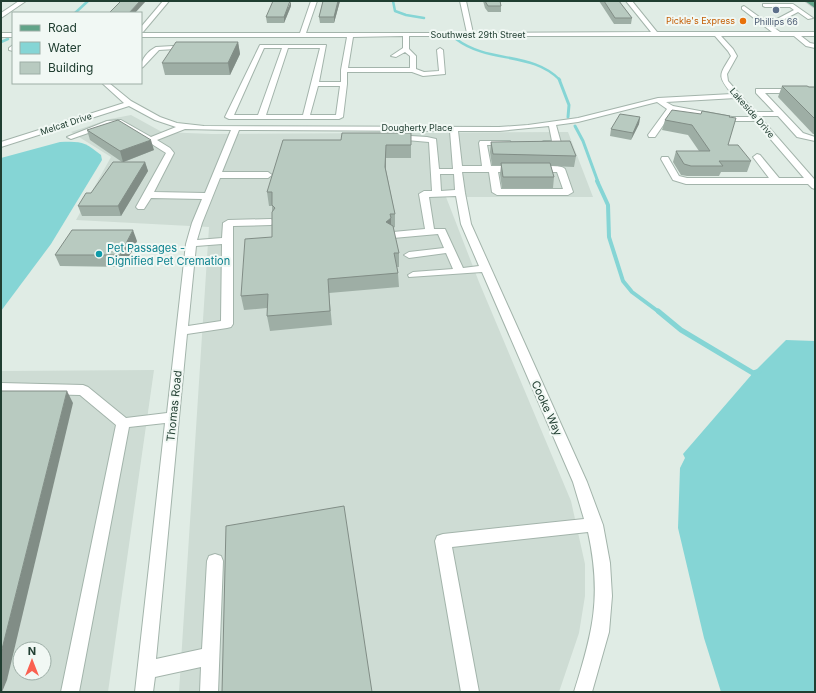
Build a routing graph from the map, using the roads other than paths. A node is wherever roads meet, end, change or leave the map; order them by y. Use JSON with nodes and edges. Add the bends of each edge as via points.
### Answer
{"nodes":[{"id":1,"x":23,"y":1,"type":"edge"},
{"id":2,"x":166,"y":1,"type":"edge"},
{"id":3,"x":314,"y":1,"type":"edge"},
{"id":4,"x":463,"y":1,"type":"edge"},
{"id":5,"x":629,"y":1,"type":"edge"},
{"id":6,"x":808,"y":1,"type":"edge"},
{"id":7,"x":765,"y":5,"type":"dead end"},
{"id":8,"x":815,"y":5,"type":"edge"},
{"id":9,"x":744,"y":8,"type":"dead end"},
{"id":10,"x":798,"y":10,"type":"junction"},
{"id":11,"x":1,"y":16,"type":"edge"},
{"id":12,"x":812,"y":18,"type":"edge"},
{"id":13,"x":779,"y":20,"type":"dead end"},
{"id":14,"x":803,"y":22,"type":"dead end"},
{"id":15,"x":797,"y":26,"type":"dead end"},
{"id":16,"x":753,"y":28,"type":"dead end"},
{"id":17,"x":142,"y":30,"type":"edge"},
{"id":18,"x":778,"y":34,"type":"junction"},
{"id":19,"x":795,"y":34,"type":"junction"},
{"id":20,"x":807,"y":34,"type":"junction"},
{"id":21,"x":815,"y":34,"type":"edge"},
{"id":22,"x":1,"y":35,"type":"edge"},
{"id":23,"x":12,"y":35,"type":"edge"},
{"id":24,"x":142,"y":35,"type":"edge"},
{"id":25,"x":242,"y":35,"type":"junction"},
{"id":26,"x":302,"y":35,"type":"junction"},
{"id":27,"x":350,"y":35,"type":"junction"},
{"id":28,"x":406,"y":35,"type":"junction"},
{"id":29,"x":470,"y":35,"type":"junction"},
{"id":30,"x":656,"y":35,"type":"junction"},
{"id":31,"x":717,"y":35,"type":"junction"},
{"id":32,"x":760,"y":35,"type":"junction"},
{"id":33,"x":237,"y":44,"type":"edge"},
{"id":34,"x":286,"y":46,"type":"junction"},
{"id":35,"x":815,"y":46,"type":"edge"},
{"id":36,"x":195,"y":47,"type":"edge"},
{"id":37,"x":406,"y":49,"type":"junction"},
{"id":38,"x":440,"y":50,"type":"dead end"},
{"id":39,"x":142,"y":65,"type":"edge"},
{"id":40,"x":344,"y":70,"type":"junction"},
{"id":41,"x":394,"y":70,"type":"junction"},
{"id":42,"x":413,"y":70,"type":"junction"},
{"id":43,"x":106,"y":84,"type":"edge"},
{"id":44,"x":315,"y":84,"type":"junction"},
{"id":45,"x":344,"y":84,"type":"junction"},
{"id":46,"x":804,"y":91,"type":"edge"},
{"id":47,"x":737,"y":96,"type":"junction"},
{"id":48,"x":658,"y":100,"type":"junction"},
{"id":49,"x":131,"y":103,"type":"junction"},
{"id":50,"x":671,"y":108,"type":"junction"},
{"id":51,"x":780,"y":114,"type":"junction"},
{"id":52,"x":261,"y":117,"type":"junction"},
{"id":53,"x":306,"y":117,"type":"junction"},
{"id":54,"x":755,"y":117,"type":"junction"},
{"id":55,"x":81,"y":119,"type":"junction"},
{"id":56,"x":552,"y":124,"type":"junction"},
{"id":57,"x":184,"y":126,"type":"junction"},
{"id":58,"x":236,"y":128,"type":"junction"},
{"id":59,"x":377,"y":128,"type":"junction"},
{"id":60,"x":454,"y":128,"type":"junction"},
{"id":61,"x":94,"y":129,"type":"junction"},
{"id":62,"x":652,"y":135,"type":"dead end"},
{"id":63,"x":71,"y":137,"type":"dead end"},
{"id":64,"x":815,"y":139,"type":"edge"},
{"id":65,"x":150,"y":140,"type":"junction"},
{"id":66,"x":513,"y":143,"type":"edge"},
{"id":67,"x":535,"y":143,"type":"edge"},
{"id":68,"x":1,"y":145,"type":"edge"},
{"id":69,"x":757,"y":157,"type":"dead end"},
{"id":70,"x":665,"y":159,"type":"dead end"},
{"id":71,"x":490,"y":169,"type":"junction"},
{"id":72,"x":458,"y":170,"type":"junction"},
{"id":73,"x":436,"y":171,"type":"junction"},
{"id":74,"x":216,"y":175,"type":"junction"},
{"id":75,"x":268,"y":175,"type":"dead end"},
{"id":76,"x":776,"y":181,"type":"junction"},
{"id":77,"x":813,"y":183,"type":"edge"},
{"id":78,"x":460,"y":193,"type":"junction"},
{"id":79,"x":437,"y":194,"type":"junction"},
{"id":80,"x":148,"y":195,"type":"junction"},
{"id":81,"x":208,"y":196,"type":"junction"},
{"id":82,"x":141,"y":207,"type":"dead end"},
{"id":83,"x":271,"y":222,"type":"edge"},
{"id":84,"x":430,"y":232,"type":"junction"},
{"id":85,"x":394,"y":235,"type":"edge"},
{"id":86,"x":227,"y":240,"type":"junction"},
{"id":87,"x":191,"y":244,"type":"junction"},
{"id":88,"x":450,"y":250,"type":"junction"},
{"id":89,"x":409,"y":255,"type":"dead end"},
{"id":90,"x":486,"y":268,"type":"junction"},
{"id":91,"x":459,"y":271,"type":"junction"},
{"id":92,"x":413,"y":275,"type":"dead end"},
{"id":93,"x":182,"y":331,"type":"junction"},
{"id":94,"x":1,"y":388,"type":"edge"},
{"id":95,"x":173,"y":417,"type":"junction"},
{"id":96,"x":123,"y":423,"type":"junction"},
{"id":97,"x":595,"y":525,"type":"junction"},
{"id":98,"x":215,"y":561,"type":"dead end"},
{"id":99,"x":211,"y":656,"type":"junction"},
{"id":100,"x":147,"y":670,"type":"junction"},
{"id":101,"x":70,"y":692,"type":"edge"},
{"id":102,"x":144,"y":692,"type":"edge"},
{"id":103,"x":210,"y":692,"type":"edge"},
{"id":104,"x":470,"y":692,"type":"edge"},
{"id":105,"x":583,"y":692,"type":"edge"}],
"edges":[{"from":1,"to":11,"type":"street"},
{"from":2,"to":17,"type":"street"},
{"from":3,"to":26,"type":"street"},
{"from":4,"to":29,"type":"street"},
{"from":5,"to":30,"type":"street"},
{"from":6,"to":8,"type":"main road"},
{"from":7,"to":10,"type":"street","via":[[791,5]]},
{"from":9,"to":18,"type":"street"},
{"from":10,"to":12,"type":"street"},
{"from":10,"to":13,"type":"street"},
{"from":12,"to":14,"type":"street"},
{"from":15,"to":20,"type":"street"},
{"from":16,"to":32,"type":"street"},
{"from":18,"to":19,"type":"street","name":"Southwest 29th Street"},
{"from":18,"to":32,"type":"street","name":"Southwest 29th Street"},
{"from":19,"to":20,"type":"street","name":"Southwest 29th Street"},
{"from":19,"to":35,"type":"street","via":[[808,45]]},
{"from":20,"to":21,"type":"street","name":"Southwest 29th Street"},
{"from":22,"to":23,"type":"street"},
{"from":24,"to":25,"type":"street","name":"Southwest 29th Street"},
{"from":25,"to":26,"type":"street","name":"Southwest 29th Street"},
{"from":25,"to":33,"type":"street"},
{"from":26,"to":27,"type":"street","name":"Southwest 29th Street"},
{"from":27,"to":28,"type":"street","name":"Southwest 29th Street"},
{"from":27,"to":40,"type":"street"},
{"from":28,"to":29,"type":"street","name":"Southwest 29th Street"},
{"from":28,"to":37,"type":"street"},
{"from":29,"to":30,"type":"street","name":"Southwest 29th Street"},
{"from":30,"to":31,"type":"street","name":"Southwest 29th Street"},
{"from":31,"to":32,"type":"street","name":"Southwest 29th Street"},
{"from":31,"to":47,"type":"street","name":"Lakeside Drive","via":[[734,56],[724,74],[725,81]]},
{"from":34,"to":44,"type":"street","via":[[324,46]]},
{"from":34,"to":52,"type":"street"},
{"from":34,"to":52,"type":"street","via":[[262,46],[229,117]]},
{"from":36,"to":39,"type":"street","via":[[158,48]]},
{"from":37,"to":41,"type":"street","via":[[394,58]]},
{"from":37,"to":42,"type":"street","via":[[413,56]]},
{"from":38,"to":42,"type":"street","via":[[443,73],[422,74]]},
{"from":40,"to":41,"type":"street"},
{"from":40,"to":45,"type":"street"},
{"from":41,"to":42,"type":"street"},
{"from":43,"to":49,"type":"street","name":"Dougherty Place"},
{"from":44,"to":45,"type":"street"},
{"from":44,"to":53,"type":"street"},
{"from":45,"to":53,"type":"street","via":[[339,117]]},
{"from":46,"to":51,"type":"street","via":[[759,91]]},
{"from":47,"to":48,"type":"street","name":"Dougherty Place"},
{"from":47,"to":54,"type":"street","name":"Lakeside Drive"},
{"from":48,"to":50,"type":"street"},
{"from":48,"to":56,"type":"street","name":"Dougherty Place"},
{"from":49,"to":55,"type":"street","name":"Melcat Drive"},
{"from":49,"to":57,"type":"street","name":"Dougherty Place","via":[[165,121]]},
{"from":50,"to":54,"type":"street","via":[[732,119]]},
{"from":50,"to":62,"type":"street"},
{"from":51,"to":54,"type":"street"},
{"from":51,"to":64,"type":"street","via":[[800,135]]},
{"from":52,"to":53,"type":"street"},
{"from":54,"to":77,"type":"street","name":"Lakeside Drive"},
{"from":55,"to":61,"type":"street"},
{"from":55,"to":68,"type":"street","name":"Melcat Drive"},
{"from":56,"to":60,"type":"street","name":"Dougherty Place"},
{"from":56,"to":67,"type":"street","via":[[558,143]]},
{"from":57,"to":58,"type":"street","name":"Dougherty Place"},
{"from":57,"to":65,"type":"street"},
{"from":58,"to":59,"type":"street","name":"Dougherty Place","via":[[329,132]]},
{"from":58,"to":74,"type":"street","name":"Thomas Road"},
{"from":59,"to":60,"type":"street","name":"Dougherty Place"},
{"from":59,"to":73,"type":"street","via":[[377,136],[380,137],[420,138],[433,141]]},
{"from":60,"to":72,"type":"street","name":"Cooke Way"},
{"from":61,"to":63,"type":"street"},
{"from":61,"to":65,"type":"street","via":[[121,122]]},
{"from":65,"to":80,"type":"street","via":[[170,153]]},
{"from":66,"to":71,"type":"street","via":[[483,143]]},
{"from":69,"to":76,"type":"street"},
{"from":70,"to":76,"type":"street","via":[[676,178],[686,181]]},
{"from":71,"to":71,"type":"street","via":[[497,192],[568,192],[560,170]]},
{"from":71,"to":72,"type":"street"},
{"from":72,"to":73,"type":"street"},
{"from":72,"to":78,"type":"street","name":"Cooke Way"},
{"from":73,"to":79,"type":"street"},
{"from":74,"to":75,"type":"street"},
{"from":74,"to":81,"type":"street","name":"Thomas Road"},
{"from":76,"to":77,"type":"street"},
{"from":78,"to":79,"type":"street"},
{"from":78,"to":90,"type":"street","name":"Cooke Way","via":[[466,224]]},
{"from":79,"to":84,"type":"street","via":[[424,194]]},
{"from":80,"to":81,"type":"street"},
{"from":80,"to":82,"type":"street"},
{"from":81,"to":87,"type":"street","name":"Thomas Road","via":[[194,229]]},
{"from":83,"to":86,"type":"street","via":[[228,224]]},
{"from":84,"to":85,"type":"street"},
{"from":84,"to":88,"type":"street","via":[[442,231]]},
{"from":86,"to":87,"type":"street"},
{"from":86,"to":93,"type":"street","via":[[227,324]]},
{"from":87,"to":93,"type":"street","name":"Thomas Road"},
{"from":88,"to":89,"type":"street"},
{"from":88,"to":91,"type":"street"},
{"from":90,"to":91,"type":"street"},
{"from":90,"to":97,"type":"street","name":"Cooke Way","via":[[580,482]]},
{"from":91,"to":92,"type":"street"},
{"from":93,"to":95,"type":"street","name":"Thomas Road"},
{"from":94,"to":96,"type":"street","via":[[83,390]]},
{"from":95,"to":96,"type":"street"},
{"from":95,"to":100,"type":"street","name":"Thomas Road"},
{"from":96,"to":101,"type":"street"},
{"from":97,"to":104,"type":"street","via":[[443,541]]},
{"from":97,"to":105,"type":"street","name":"Cooke Way","via":[[604,566],[603,613]]},
{"from":98,"to":99,"type":"street"},
{"from":99,"to":100,"type":"street"},
{"from":99,"to":103,"type":"street"},
{"from":100,"to":102,"type":"street","name":"Thomas Road"}]}
